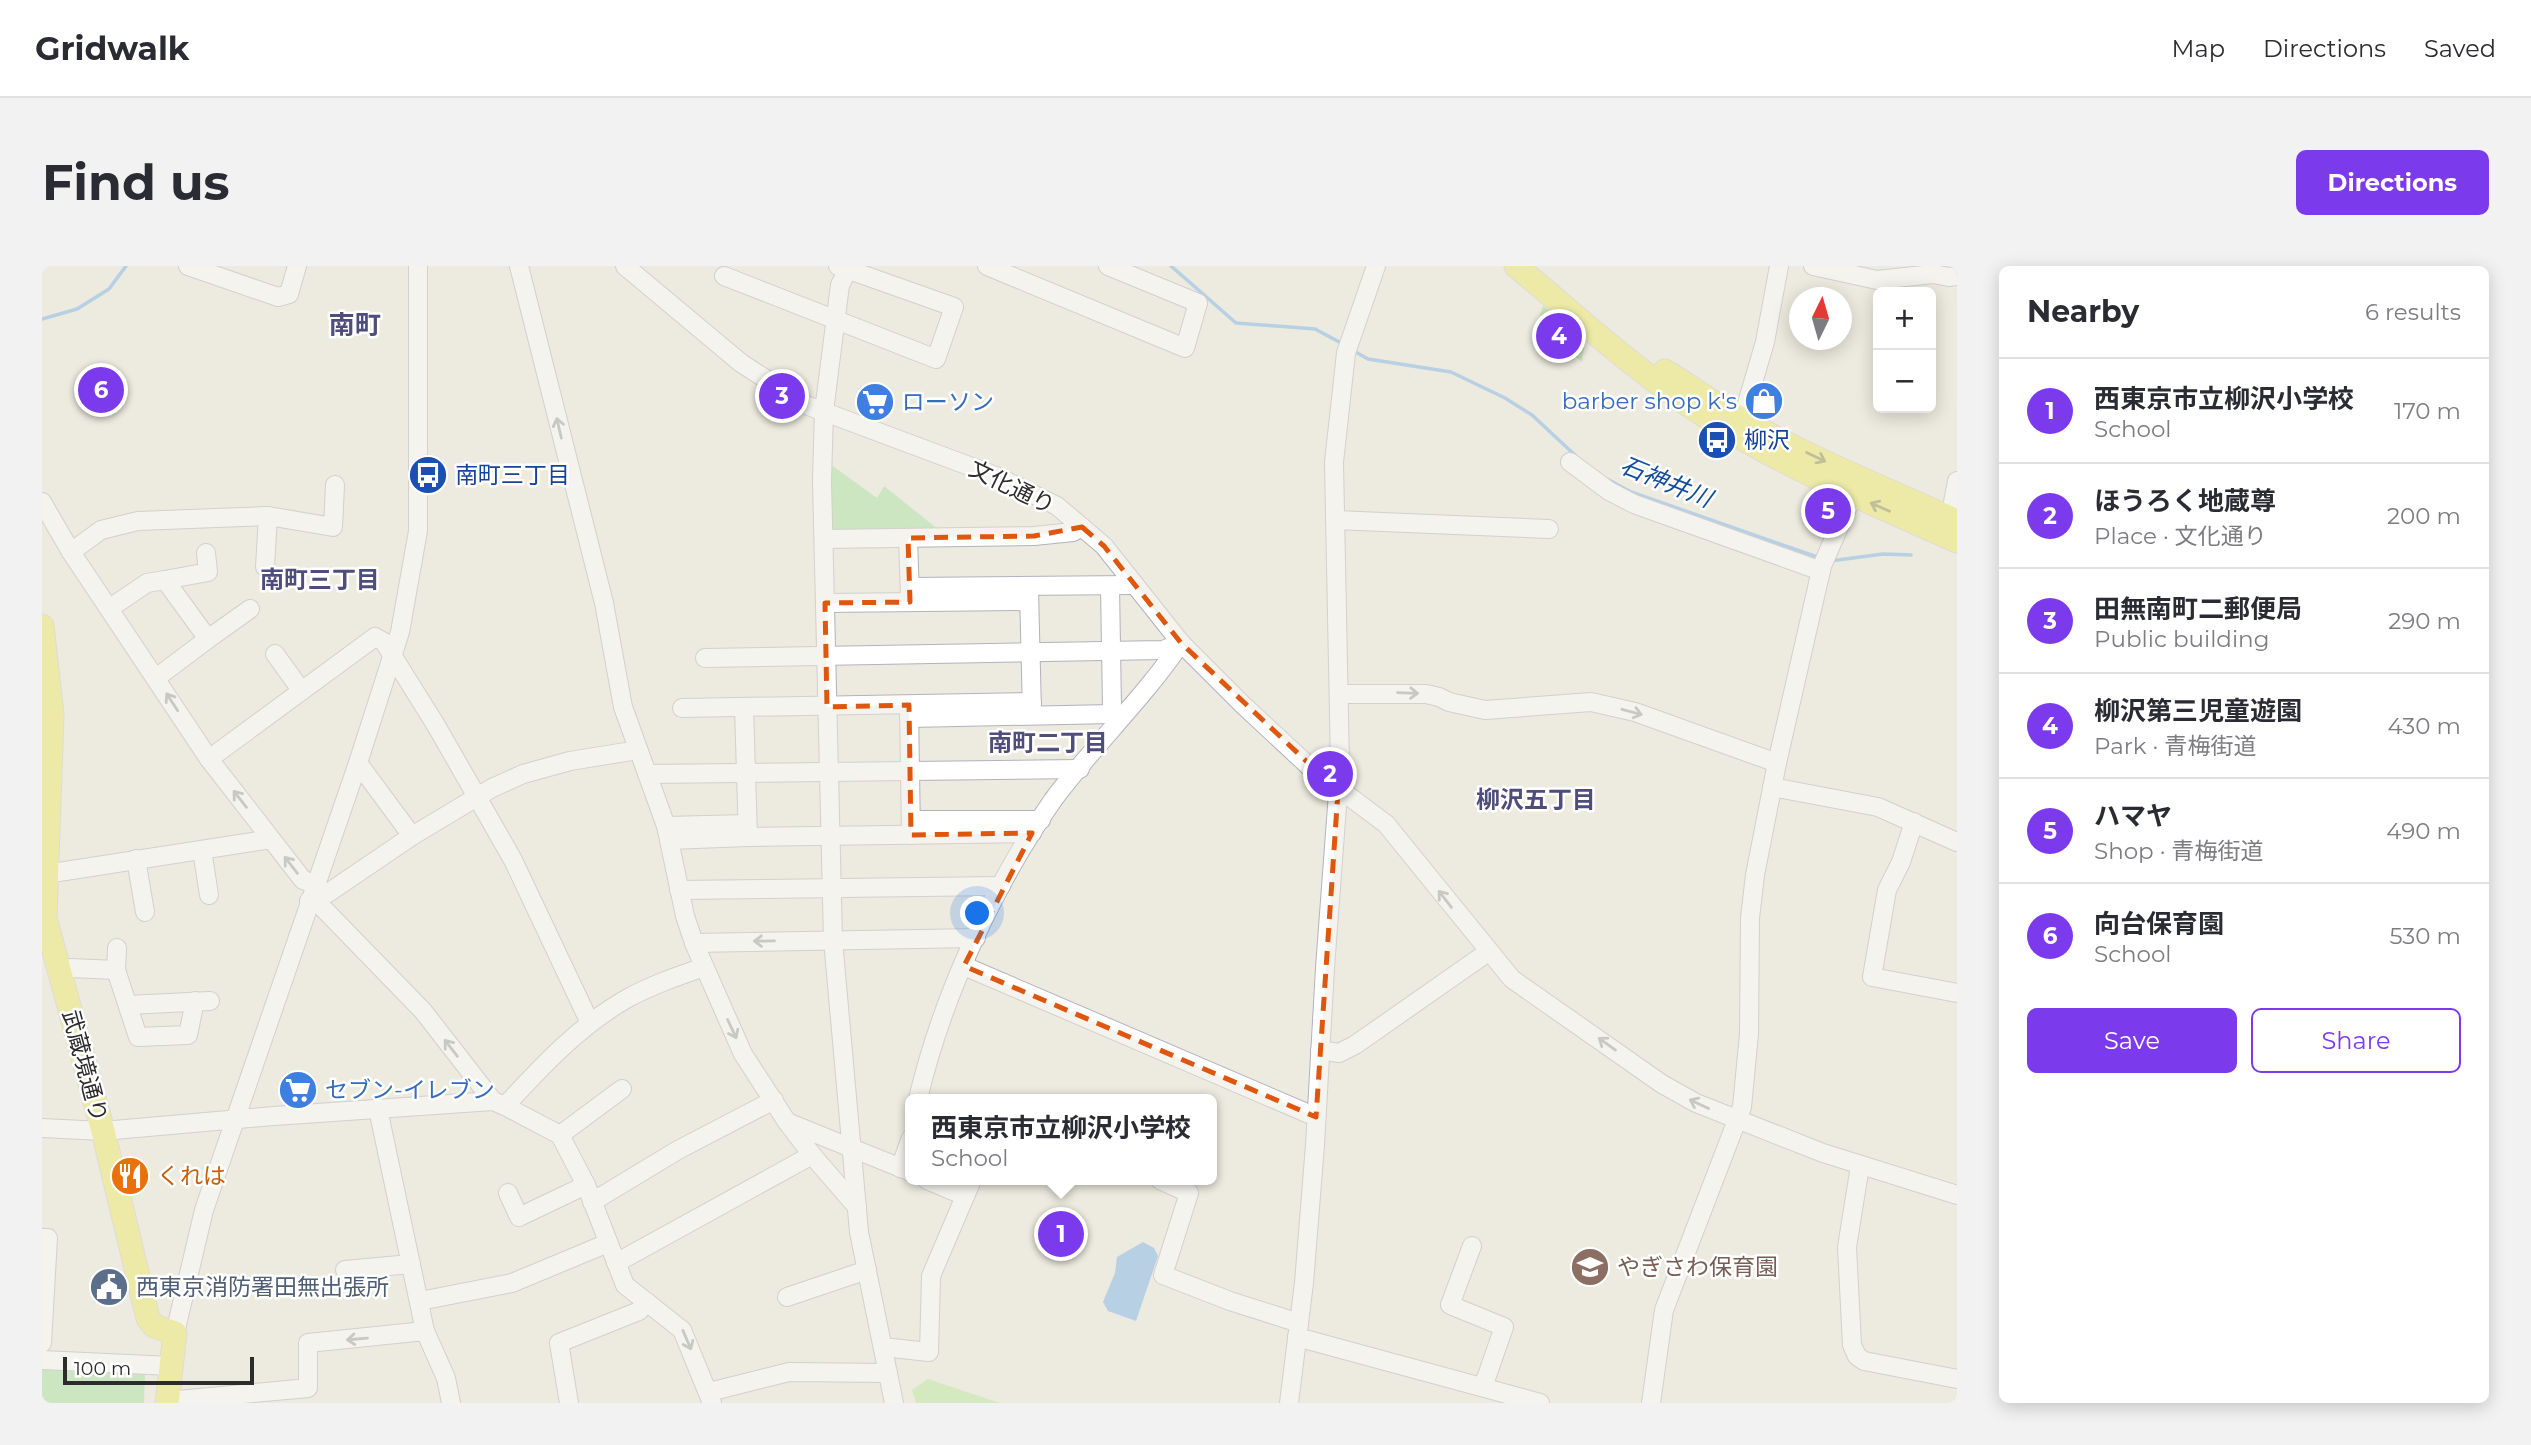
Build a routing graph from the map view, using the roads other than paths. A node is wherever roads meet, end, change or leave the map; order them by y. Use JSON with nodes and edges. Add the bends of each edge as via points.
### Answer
{"nodes":[{"id":1,"x":188,"y":266,"type":"edge"},
{"id":2,"x":297,"y":266,"type":"edge"},
{"id":3,"x":418,"y":266,"type":"edge"},
{"id":4,"x":519,"y":266,"type":"edge"},
{"id":5,"x":987,"y":266,"type":"edge"},
{"id":6,"x":1108,"y":266,"type":"edge"},
{"id":7,"x":1376,"y":266,"type":"edge"},
{"id":8,"x":1516,"y":266,"type":"edge"},
{"id":9,"x":1539,"y":266,"type":"edge"},
{"id":10,"x":1779,"y":266,"type":"edge"},
{"id":11,"x":1813,"y":266,"type":"edge"},
{"id":12,"x":846,"y":267,"type":"edge"},
{"id":13,"x":631,"y":268,"type":"edge"},
{"id":14,"x":237,"y":274,"type":"edge"},
{"id":15,"x":724,"y":276,"type":"dead end"},
{"id":16,"x":1957,"y":276,"type":"edge"},
{"id":17,"x":836,"y":321,"type":"junction"},
{"id":18,"x":824,"y":411,"type":"junction"},
{"id":19,"x":1742,"y":420,"type":"junction"},
{"id":20,"x":1570,"y":462,"type":"dead end"},
{"id":21,"x":1957,"y":481,"type":"edge"},
{"id":22,"x":335,"y":485,"type":"dead end"},
{"id":23,"x":1853,"y":495,"type":"junction"},
{"id":24,"x":42,"y":502,"type":"edge"},
{"id":25,"x":268,"y":516,"type":"junction"},
{"id":26,"x":1335,"y":520,"type":"junction"},
{"id":27,"x":1082,"y":527,"type":"junction"},
{"id":28,"x":1952,"y":528,"type":"edge"},
{"id":29,"x":1549,"y":529,"type":"dead end"},
{"id":30,"x":908,"y":538,"type":"junction"},
{"id":31,"x":824,"y":539,"type":"junction"},
{"id":32,"x":71,"y":552,"type":"junction"},
{"id":33,"x":206,"y":553,"type":"dead end"},
{"id":34,"x":1823,"y":563,"type":"junction"},
{"id":35,"x":265,"y":567,"type":"dead end"},
{"id":36,"x":165,"y":580,"type":"junction"},
{"id":37,"x":1134,"y":585,"type":"junction"},
{"id":38,"x":1110,"y":586,"type":"junction"},
{"id":39,"x":1029,"y":594,"type":"junction"},
{"id":40,"x":910,"y":595,"type":"junction"},
{"id":41,"x":825,"y":603,"type":"junction"},
{"id":42,"x":110,"y":608,"type":"junction"},
{"id":43,"x":250,"y":609,"type":"dead end"},
{"id":44,"x":42,"y":626,"type":"edge"},
{"id":45,"x":208,"y":639,"type":"junction"},
{"id":46,"x":1181,"y":643,"type":"junction"},
{"id":47,"x":1112,"y":650,"type":"junction"},
{"id":48,"x":1030,"y":651,"type":"junction"},
{"id":49,"x":275,"y":654,"type":"dead end"},
{"id":50,"x":392,"y":654,"type":"junction"},
{"id":51,"x":827,"y":656,"type":"junction"},
{"id":52,"x":705,"y":658,"type":"dead end"},
{"id":53,"x":156,"y":678,"type":"junction"},
{"id":54,"x":301,"y":690,"type":"junction"},
{"id":55,"x":1340,"y":694,"type":"junction"},
{"id":56,"x":827,"y":707,"type":"junction"},
{"id":57,"x":682,"y":708,"type":"dead end"},
{"id":58,"x":744,"y":708,"type":"junction"},
{"id":59,"x":1032,"y":709,"type":"junction"},
{"id":60,"x":909,"y":711,"type":"junction"},
{"id":61,"x":1116,"y":717,"type":"junction"},
{"id":62,"x":638,"y":750,"type":"junction"},
{"id":63,"x":46,"y":756,"type":"edge"},
{"id":64,"x":209,"y":759,"type":"junction"},
{"id":65,"x":1777,"y":763,"type":"junction"},
{"id":66,"x":358,"y":764,"type":"junction"},
{"id":67,"x":1080,"y":769,"type":"junction"},
{"id":68,"x":910,"y":771,"type":"junction"},
{"id":69,"x":744,"y":772,"type":"junction"},
{"id":70,"x":829,"y":772,"type":"junction"},
{"id":71,"x":647,"y":774,"type":"junction"},
{"id":72,"x":1772,"y":787,"type":"junction"},
{"id":73,"x":1338,"y":791,"type":"junction"},
{"id":74,"x":478,"y":797,"type":"junction"},
{"id":75,"x":1914,"y":822,"type":"junction"},
{"id":76,"x":1036,"y":827,"type":"junction"},
{"id":77,"x":911,"y":828,"type":"junction"},
{"id":78,"x":748,"y":831,"type":"junction"},
{"id":79,"x":667,"y":833,"type":"junction"},
{"id":80,"x":45,"y":836,"type":"edge"},
{"id":81,"x":412,"y":836,"type":"junction"},
{"id":82,"x":831,"y":837,"type":"junction"},
{"id":83,"x":271,"y":839,"type":"junction"},
{"id":84,"x":1957,"y":842,"type":"edge"},
{"id":85,"x":202,"y":850,"type":"junction"},
{"id":86,"x":136,"y":859,"type":"junction"},
{"id":87,"x":44,"y":884,"type":"edge"},
{"id":88,"x":832,"y":886,"type":"junction"},
{"id":89,"x":1001,"y":886,"type":"junction"},
{"id":90,"x":679,"y":890,"type":"junction"},
{"id":91,"x":209,"y":895,"type":"dead end"},
{"id":92,"x":315,"y":895,"type":"junction"},
{"id":93,"x":145,"y":912,"type":"dead end"},
{"id":94,"x":976,"y":938,"type":"junction"},
{"id":95,"x":833,"y":940,"type":"junction"},
{"id":96,"x":694,"y":943,"type":"junction"},
{"id":97,"x":117,"y":948,"type":"dead end"},
{"id":98,"x":1488,"y":952,"type":"junction"},
{"id":99,"x":964,"y":966,"type":"junction"},
{"id":100,"x":704,"y":967,"type":"junction"},
{"id":101,"x":116,"y":970,"type":"junction"},
{"id":102,"x":60,"y":977,"type":"junction"},
{"id":103,"x":1957,"y":993,"type":"edge"},
{"id":104,"x":128,"y":1005,"type":"junction"},
{"id":105,"x":590,"y":1023,"type":"junction"},
{"id":106,"x":1320,"y":1050,"type":"junction"},
{"id":107,"x":622,"y":1089,"type":"dead end"},
{"id":108,"x":919,"y":1094,"type":"edge"},
{"id":109,"x":774,"y":1100,"type":"junction"},
{"id":110,"x":499,"y":1104,"type":"junction"},
{"id":111,"x":378,"y":1109,"type":"junction"},
{"id":112,"x":1316,"y":1117,"type":"junction"},
{"id":113,"x":234,"y":1120,"type":"junction"},
{"id":114,"x":1738,"y":1121,"type":"junction"},
{"id":115,"x":787,"y":1122,"type":"junction"},
{"id":116,"x":42,"y":1128,"type":"edge"},
{"id":117,"x":103,"y":1130,"type":"junction"},
{"id":118,"x":560,"y":1135,"type":"junction"},
{"id":119,"x":852,"y":1147,"type":"junction"},
{"id":120,"x":812,"y":1155,"type":"junction"},
{"id":121,"x":1860,"y":1166,"type":"junction"},
{"id":122,"x":905,"y":1170,"type":"edge"},
{"id":123,"x":1171,"y":1185,"type":"edge"},
{"id":124,"x":969,"y":1188,"type":"edge"},
{"id":125,"x":508,"y":1193,"type":"dead end"},
{"id":126,"x":589,"y":1194,"type":"junction"},
{"id":127,"x":1957,"y":1195,"type":"edge"},
{"id":128,"x":857,"y":1207,"type":"junction"},
{"id":129,"x":42,"y":1238,"type":"edge"},
{"id":130,"x":607,"y":1243,"type":"junction"},
{"id":131,"x":1472,"y":1246,"type":"dead end"},
{"id":132,"x":616,"y":1263,"type":"junction"},
{"id":133,"x":411,"y":1264,"type":"junction"},
{"id":134,"x":345,"y":1270,"type":"dead end"},
{"id":135,"x":867,"y":1270,"type":"junction"},
{"id":136,"x":787,"y":1297,"type":"dead end"},
{"id":137,"x":420,"y":1301,"type":"junction"},
{"id":138,"x":647,"y":1302,"type":"junction"},
{"id":139,"x":1298,"y":1330,"type":"junction"},
{"id":140,"x":425,"y":1331,"type":"junction"},
{"id":141,"x":175,"y":1333,"type":"junction"},
{"id":142,"x":42,"y":1343,"type":"edge"},
{"id":143,"x":883,"y":1347,"type":"junction"},
{"id":144,"x":42,"y":1360,"type":"edge"},
{"id":145,"x":171,"y":1366,"type":"junction"},
{"id":146,"x":888,"y":1373,"type":"junction"},
{"id":147,"x":1957,"y":1379,"type":"edge"},
{"id":148,"x":1483,"y":1387,"type":"junction"},
{"id":149,"x":259,"y":1397,"type":"edge"},
{"id":150,"x":710,"y":1398,"type":"edge"},
{"id":151,"x":167,"y":1402,"type":"edge"},
{"id":152,"x":451,"y":1403,"type":"edge"},
{"id":153,"x":569,"y":1403,"type":"edge"},
{"id":154,"x":894,"y":1403,"type":"edge"},
{"id":155,"x":1289,"y":1403,"type":"edge"},
{"id":156,"x":1540,"y":1403,"type":"edge"},
{"id":157,"x":1651,"y":1403,"type":"edge"}],
"edges":[{"from":1,"to":14,"type":"street"},
{"from":2,"to":14,"type":"street","via":[[284,297]]},
{"from":3,"to":50,"type":"street","via":[[418,531],[408,598]]},
{"from":62,"to":4,"type":"street","one_way":true},
{"from":5,"to":6,"type":"street","via":[[1185,348],[1198,303]]},
{"from":7,"to":26,"type":"street","via":[[1348,347],[1334,462]]},
{"from":8,"to":23,"type":"main road","via":[[1671,393],[1775,456]]},
{"from":9,"to":19,"type":"main road","via":[[1660,367]]},
{"from":10,"to":19,"type":"street","via":[[1765,342]]},
{"from":11,"to":16,"type":"street","via":[[1877,280]]},
{"from":12,"to":17,"type":"street"},
{"from":12,"to":17,"type":"street","via":[[954,307],[936,359]]},
{"from":13,"to":18,"type":"street","name":"文化通り","via":[[741,363],[806,405]]},
{"from":15,"to":17,"type":"street"},
{"from":17,"to":18,"type":"street"},
{"from":18,"to":27,"type":"street","name":"文化通り","via":[[996,476],[1057,506]]},
{"from":18,"to":31,"type":"street"},
{"from":19,"to":28,"type":"main road","one_way":true},
{"from":20,"to":34,"type":"street","via":[[1634,504]]},
{"from":21,"to":28,"type":"street"},
{"from":22,"to":25,"type":"street","via":[[333,527]]},
{"from":28,"to":23,"type":"main road","one_way":true},
{"from":23,"to":34,"type":"street"},
{"from":24,"to":32,"type":"street"},
{"from":25,"to":32,"type":"street","via":[[138,521],[101,530]]},
{"from":25,"to":35,"type":"street"},
{"from":26,"to":29,"type":"street"},
{"from":26,"to":55,"type":"street"},
{"from":27,"to":30,"type":"street","via":[[1034,537]]},
{"from":27,"to":37,"type":"street","name":"文化通り","via":[[1104,546]]},
{"from":30,"to":31,"type":"street"},
{"from":30,"to":40,"type":"street"},
{"from":31,"to":41,"type":"street"},
{"from":32,"to":42,"type":"street"},
{"from":33,"to":36,"type":"street","via":[[208,572]]},
{"from":34,"to":65,"type":"street"},
{"from":36,"to":42,"type":"street","via":[[147,583]]},
{"from":36,"to":45,"type":"street"},
{"from":37,"to":38,"type":"street"},
{"from":37,"to":46,"type":"street","name":"文化通り"},
{"from":38,"to":39,"type":"street"},
{"from":38,"to":47,"type":"street"},
{"from":39,"to":40,"type":"street"},
{"from":39,"to":48,"type":"street"},
{"from":40,"to":41,"type":"street"},
{"from":41,"to":51,"type":"street"},
{"from":42,"to":53,"type":"street"},
{"from":43,"to":45,"type":"street"},
{"from":44,"to":63,"type":"main road","name":"武蔵境通り","via":[[52,715]]},
{"from":45,"to":53,"type":"street"},
{"from":46,"to":47,"type":"street","via":[[1163,650]]},
{"from":46,"to":61,"type":"street"},
{"from":46,"to":73,"type":"street","name":"文化通り"},
{"from":47,"to":48,"type":"street"},
{"from":47,"to":61,"type":"street"},
{"from":48,"to":51,"type":"street"},
{"from":48,"to":59,"type":"street"},
{"from":49,"to":54,"type":"street"},
{"from":50,"to":54,"type":"street","via":[[375,637]]},
{"from":50,"to":66,"type":"street"},
{"from":50,"to":74,"type":"street"},
{"from":51,"to":52,"type":"street"},
{"from":51,"to":56,"type":"street"},
{"from":64,"to":53,"type":"street","one_way":true},
{"from":54,"to":64,"type":"street"},
{"from":55,"to":65,"type":"street","one_way":true,"via":[[1426,694],[1485,710],[1591,702],[1635,712]]},
{"from":55,"to":73,"type":"street"},
{"from":56,"to":58,"type":"street"},
{"from":56,"to":60,"type":"street"},
{"from":56,"to":70,"type":"street"},
{"from":57,"to":58,"type":"street"},
{"from":58,"to":69,"type":"street"},
{"from":59,"to":60,"type":"street"},
{"from":59,"to":61,"type":"street"},
{"from":60,"to":68,"type":"street"},
{"from":61,"to":67,"type":"street"},
{"from":62,"to":71,"type":"street"},
{"from":62,"to":74,"type":"street","via":[[533,771]]},
{"from":63,"to":80,"type":"main road","name":"武蔵境通り"},
{"from":83,"to":64,"type":"street","one_way":true},
{"from":65,"to":72,"type":"street"},
{"from":66,"to":81,"type":"street"},
{"from":66,"to":92,"type":"street"},
{"from":67,"to":68,"type":"street"},
{"from":67,"to":76,"type":"street"},
{"from":68,"to":70,"type":"street"},
{"from":68,"to":77,"type":"street"},
{"from":69,"to":70,"type":"street"},
{"from":69,"to":71,"type":"street"},
{"from":69,"to":78,"type":"street"},
{"from":70,"to":82,"type":"street"},
{"from":71,"to":79,"type":"street"},
{"from":72,"to":75,"type":"street","via":[[1878,807]]},
{"from":72,"to":114,"type":"street","via":[[1749,918],[1749,1034]]},
{"from":98,"to":73,"type":"street","name":"文化通り","one_way":true,"via":[[1386,824]]},
{"from":73,"to":106,"type":"street"},
{"from":74,"to":81,"type":"street"},
{"from":74,"to":105,"type":"street"},
{"from":75,"to":84,"type":"street"},
{"from":75,"to":103,"type":"street","via":[[1887,890],[1872,977]]},
{"from":76,"to":77,"type":"street"},
{"from":76,"to":89,"type":"street"},
{"from":77,"to":82,"type":"street"},
{"from":78,"to":79,"type":"street"},
{"from":78,"to":82,"type":"street"},
{"from":79,"to":90,"type":"street"},
{"from":80,"to":87,"type":"main road","name":"武蔵境通り"},
{"from":81,"to":92,"type":"street","via":[[328,893]]},
{"from":82,"to":88,"type":"street"},
{"from":83,"to":85,"type":"street"},
{"from":92,"to":83,"type":"street","one_way":true},
{"from":85,"to":86,"type":"street"},
{"from":85,"to":91,"type":"street"},
{"from":86,"to":87,"type":"street"},
{"from":86,"to":93,"type":"street"},
{"from":87,"to":102,"type":"main road","name":"武蔵境通り","via":[[45,918]]},
{"from":88,"to":89,"type":"street"},
{"from":88,"to":90,"type":"street"},
{"from":88,"to":95,"type":"street"},
{"from":89,"to":94,"type":"street"},
{"from":90,"to":96,"type":"street"},
{"from":110,"to":92,"type":"street","one_way":true,"via":[[423,1011]]},
{"from":92,"to":113,"type":"street"},
{"from":94,"to":95,"type":"street"},
{"from":94,"to":99,"type":"street"},
{"from":95,"to":96,"type":"street","one_way":true},
{"from":95,"to":119,"type":"street"},
{"from":96,"to":100,"type":"street"},
{"from":97,"to":101,"type":"street"},
{"from":98,"to":106,"type":"street","via":[[1355,1045],[1339,1053]]},
{"from":114,"to":98,"type":"street","name":"文化通り","one_way":true,"via":[[1662,1084],[1512,979]]},
{"from":99,"to":108,"type":"street","via":[[929,1051]]},
{"from":99,"to":112,"type":"street"},
{"from":100,"to":105,"type":"street","via":[[645,990]]},
{"from":100,"to":109,"type":"street","one_way":true,"via":[[743,1054]]},
{"from":101,"to":102,"type":"street","via":[[71,968]]},
{"from":101,"to":104,"type":"street"},
{"from":102,"to":117,"type":"main road","name":"武蔵境通り"},
{"from":104,"to":104,"type":"street","via":[[203,1001],[188,1035],[138,1037]]},
{"from":105,"to":110,"type":"street"},
{"from":106,"to":112,"type":"street"},
{"from":107,"to":118,"type":"street"},
{"from":109,"to":115,"type":"street"},
{"from":109,"to":126,"type":"street"},
{"from":110,"to":111,"type":"street"},
{"from":110,"to":118,"type":"street"},
{"from":111,"to":113,"type":"street"},
{"from":111,"to":133,"type":"street"},
{"from":112,"to":139,"type":"street"},
{"from":113,"to":117,"type":"street"},
{"from":113,"to":141,"type":"street","via":[[195,1242]]},
{"from":114,"to":121,"type":"street","name":"文化通り"},
{"from":114,"to":157,"type":"street","via":[[1664,1310]]},
{"from":115,"to":119,"type":"street"},
{"from":115,"to":120,"type":"street"},
{"from":116,"to":117,"type":"street"},
{"from":117,"to":141,"type":"main road","name":"武蔵境通り","via":[[148,1318],[154,1326]]},
{"from":118,"to":126,"type":"street"},
{"from":119,"to":122,"type":"street"},
{"from":119,"to":128,"type":"street"},
{"from":120,"to":128,"type":"street"},
{"from":120,"to":132,"type":"street"},
{"from":121,"to":127,"type":"street","name":"文化通り"},
{"from":121,"to":147,"type":"street","via":[[1847,1247],[1852,1345],[1857,1356]]},
{"from":123,"to":139,"type":"street","via":[[1189,1193],[1163,1275]]},
{"from":124,"to":143,"type":"street","via":[[931,1276],[929,1352]]},
{"from":125,"to":126,"type":"street","via":[[519,1217]]},
{"from":126,"to":130,"type":"street"},
{"from":128,"to":135,"type":"street"},
{"from":129,"to":142,"type":"street","via":[[48,1238],[48,1265]]},
{"from":130,"to":132,"type":"street"},
{"from":130,"to":137,"type":"street","via":[[512,1283]]},
{"from":131,"to":148,"type":"street","via":[[1450,1305],[1504,1327]]},
{"from":132,"to":138,"type":"street","via":[[625,1285]]},
{"from":133,"to":134,"type":"street"},
{"from":133,"to":137,"type":"street"},
{"from":135,"to":136,"type":"street"},
{"from":135,"to":143,"type":"street"},
{"from":137,"to":140,"type":"street"},
{"from":138,"to":150,"type":"street","one_way":true,"via":[[682,1329]]},
{"from":138,"to":153,"type":"street","via":[[639,1311],[559,1343]]},
{"from":139,"to":148,"type":"street"},
{"from":139,"to":155,"type":"street"},
{"from":140,"to":149,"type":"street","one_way":true,"via":[[308,1343],[308,1388]]},
{"from":140,"to":152,"type":"street","via":[[446,1378]]},
{"from":141,"to":145,"type":"main road"},
{"from":143,"to":146,"type":"street"},
{"from":144,"to":145,"type":"street"},
{"from":145,"to":151,"type":"main road"},
{"from":146,"to":150,"type":"street","via":[[789,1372]]},
{"from":146,"to":154,"type":"street"},
{"from":148,"to":156,"type":"street"},
{"from":149,"to":151,"type":"street"}]}
